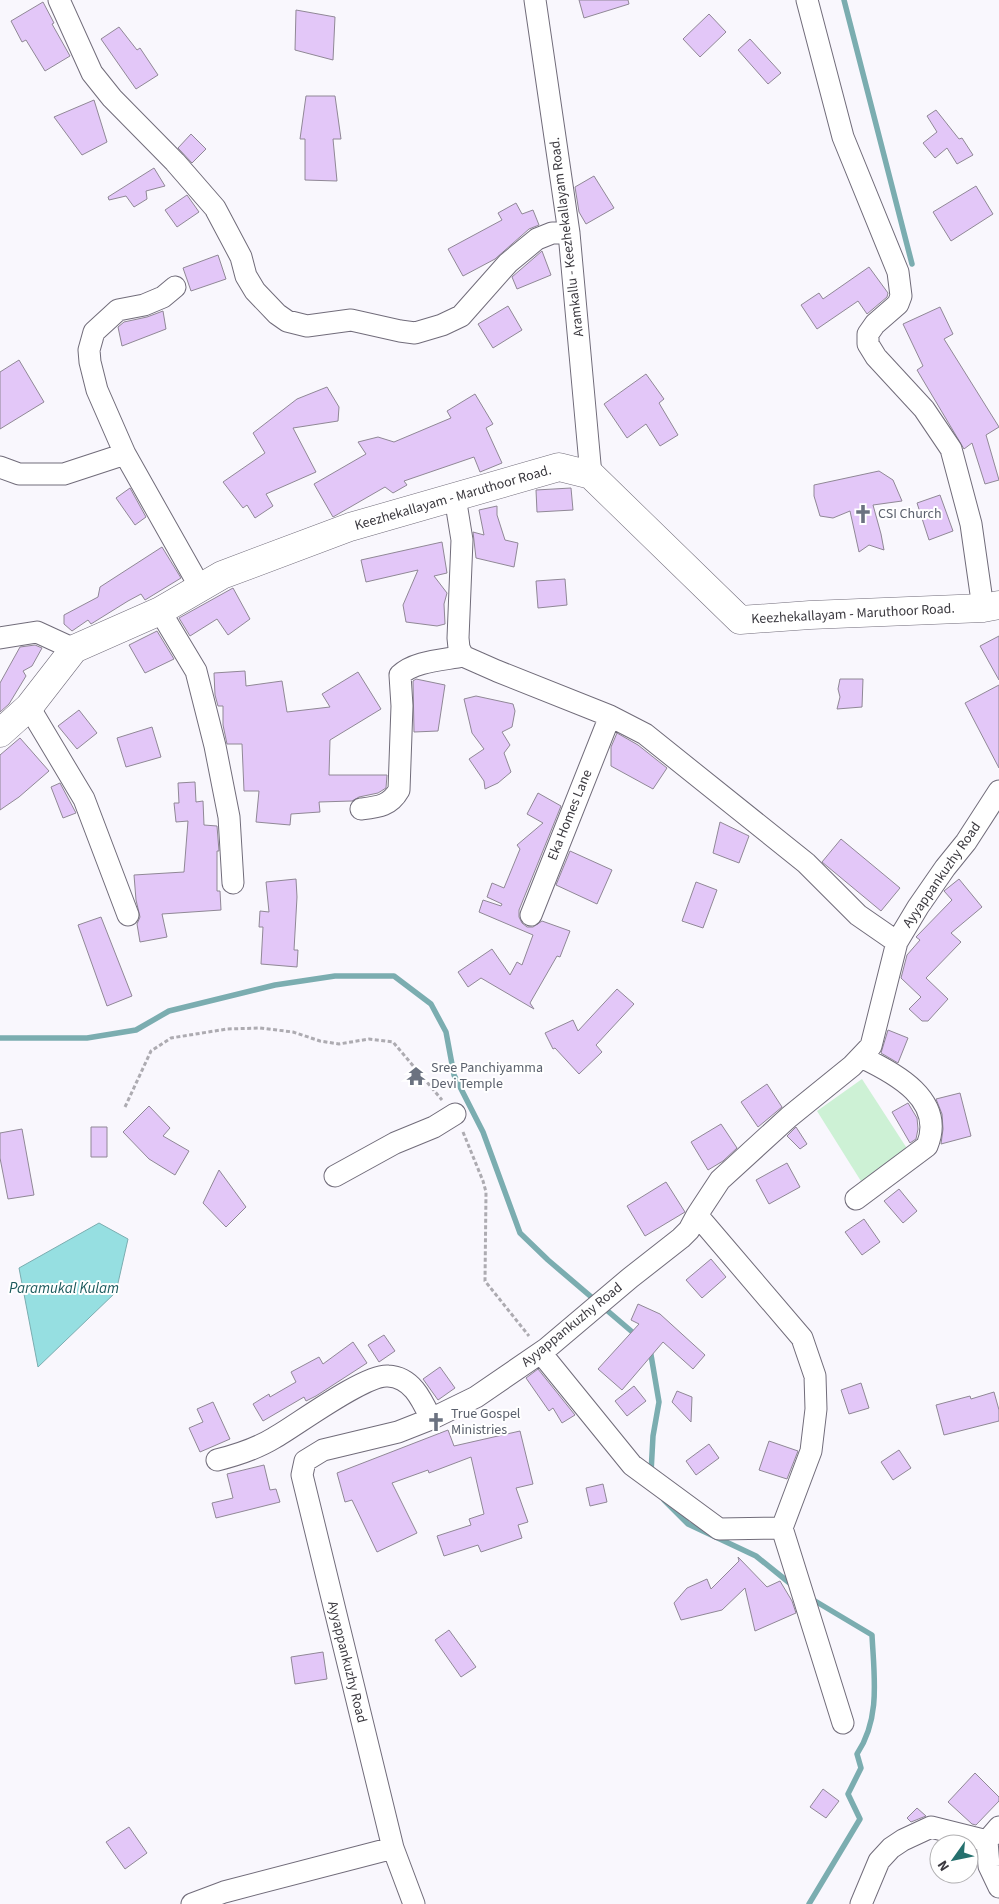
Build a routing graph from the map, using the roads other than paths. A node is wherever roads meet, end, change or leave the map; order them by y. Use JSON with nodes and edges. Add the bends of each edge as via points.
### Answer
{"nodes":[{"id":1,"x":59,"y":0,"type":"edge"},
{"id":2,"x":535,"y":0,"type":"edge"},
{"id":3,"x":807,"y":0,"type":"edge"},
{"id":4,"x":569,"y":233,"type":"junction"},
{"id":5,"x":175,"y":287,"type":"dead end"},
{"id":6,"x":125,"y":454,"type":"junction"},
{"id":7,"x":0,"y":467,"type":"edge"},
{"id":8,"x":591,"y":475,"type":"junction"},
{"id":9,"x":456,"y":497,"type":"junction"},
{"id":10,"x":200,"y":587,"type":"junction"},
{"id":11,"x":991,"y":607,"type":"edge"},
{"id":12,"x":160,"y":610,"type":"junction"},
{"id":13,"x":0,"y":638,"type":"edge"},
{"id":14,"x":74,"y":649,"type":"junction"},
{"id":15,"x":463,"y":656,"type":"junction"},
{"id":16,"x":29,"y":707,"type":"junction"},
{"id":17,"x":610,"y":716,"type":"junction"},
{"id":18,"x":0,"y":733,"type":"edge"},
{"id":19,"x":999,"y":791,"type":"edge"},
{"id":20,"x":361,"y":809,"type":"dead end"},
{"id":21,"x":233,"y":883,"type":"dead end"},
{"id":22,"x":128,"y":915,"type":"dead end"},
{"id":23,"x":531,"y":915,"type":"dead end"},
{"id":24,"x":897,"y":942,"type":"junction"},
{"id":25,"x":861,"y":1057,"type":"junction"},
{"id":26,"x":454,"y":1114,"type":"road end"},
{"id":27,"x":336,"y":1176,"type":"dead end"},
{"id":28,"x":856,"y":1199,"type":"dead end"},
{"id":29,"x":697,"y":1215,"type":"junction"},
{"id":30,"x":544,"y":1351,"type":"junction"},
{"id":31,"x":431,"y":1419,"type":"junction"},
{"id":32,"x":217,"y":1460,"type":"dead end"},
{"id":33,"x":782,"y":1528,"type":"junction"},
{"id":34,"x":843,"y":1722,"type":"dead end"},
{"id":35,"x":993,"y":1834,"type":"edge"},
{"id":36,"x":393,"y":1848,"type":"junction"},
{"id":37,"x":999,"y":1886,"type":"edge"},
{"id":38,"x":192,"y":1904,"type":"edge"},
{"id":39,"x":414,"y":1904,"type":"edge"},
{"id":40,"x":861,"y":1904,"type":"edge"}],
"edges":[{"from":1,"to":4,"type":"street","via":[[92,73],[215,208],[255,291],[287,322],[307,326],[351,320],[415,333],[442,325],[461,316],[508,263],[537,239],[552,233]]},
{"from":2,"to":4,"type":"street","name":"Aramkallu - Keezhekallayam Road."},
{"from":3,"to":11,"type":"street","via":[[843,137],[900,282],[898,304],[875,324],[868,334],[868,344],[924,409],[951,449]]},
{"from":4,"to":8,"type":"street","name":"Aramkallu - Keezhekallayam Road."},
{"from":5,"to":6,"type":"street","via":[[163,298],[118,310],[94,332],[90,362],[97,390]]},
{"from":6,"to":7,"type":"street","via":[[64,474],[19,474]]},
{"from":6,"to":10,"type":"street"},
{"from":8,"to":9,"type":"street","name":"Keezhekallayam - Maruthoor Road.","via":[[560,468]]},
{"from":8,"to":11,"type":"street","name":"Keezhekallayam - Maruthoor Road.","via":[[740,620]]},
{"from":9,"to":10,"type":"street","name":"Keezhekallayam - Maruthoor Road.","via":[[350,527],[222,575]]},
{"from":9,"to":15,"type":"street","via":[[462,540],[458,638]]},
{"from":10,"to":12,"type":"street","name":"Keezhekallayam - Maruthoor Road."},
{"from":12,"to":14,"type":"street","name":"Keezhekallayam - Maruthoor Road."},
{"from":12,"to":21,"type":"street","via":[[196,671],[229,816]]},
{"from":13,"to":14,"type":"street","via":[[37,632]]},
{"from":14,"to":16,"type":"street","name":"Keezhekallayam - Maruthoor Road."},
{"from":15,"to":17,"type":"street"},
{"from":15,"to":20,"type":"street","via":[[423,664],[400,675],[399,790],[387,805]]},
{"from":16,"to":18,"type":"street","name":"Keezhekallayam - Maruthoor Road."},
{"from":16,"to":22,"type":"street","via":[[84,799]]},
{"from":17,"to":23,"type":"street","name":"Eka Homes Lane"},
{"from":17,"to":24,"type":"street","via":[[645,734],[703,779],[806,862],[858,915]]},
{"from":19,"to":24,"type":"street","name":"Ayyappankuzhy Road"},
{"from":24,"to":25,"type":"street","name":"Ayyappankuzhy Road","via":[[871,1046]]},
{"from":25,"to":28,"type":"street","via":[[891,1071],[913,1088],[932,1120],[932,1134],[927,1146]]},
{"from":25,"to":29,"type":"street","name":"Ayyappankuzhy Road","via":[[720,1180]]},
{"from":26,"to":27,"type":"street"},
{"from":29,"to":30,"type":"street","name":"Ayyappankuzhy Road","via":[[681,1238]]},
{"from":29,"to":33,"type":"street","via":[[802,1338],[815,1376],[816,1409],[811,1451]]},
{"from":30,"to":31,"type":"street","name":"Ayyappankuzhy Road","via":[[476,1398]]},
{"from":30,"to":33,"type":"street","via":[[632,1465],[719,1529]]},
{"from":31,"to":32,"type":"street","via":[[418,1394],[406,1381],[379,1376],[251,1450]]},
{"from":31,"to":36,"type":"street","name":"Ayyappankuzhy Road","via":[[398,1432],[323,1450],[305,1461],[302,1475]]},
{"from":33,"to":34,"type":"street"},
{"from":35,"to":37,"type":"street","via":[[989,1866]]},
{"from":35,"to":40,"type":"street","via":[[931,1827],[903,1840],[879,1861]]},
{"from":36,"to":38,"type":"street"},
{"from":36,"to":39,"type":"street","name":"Ayyappankuzhy Road"}]}
